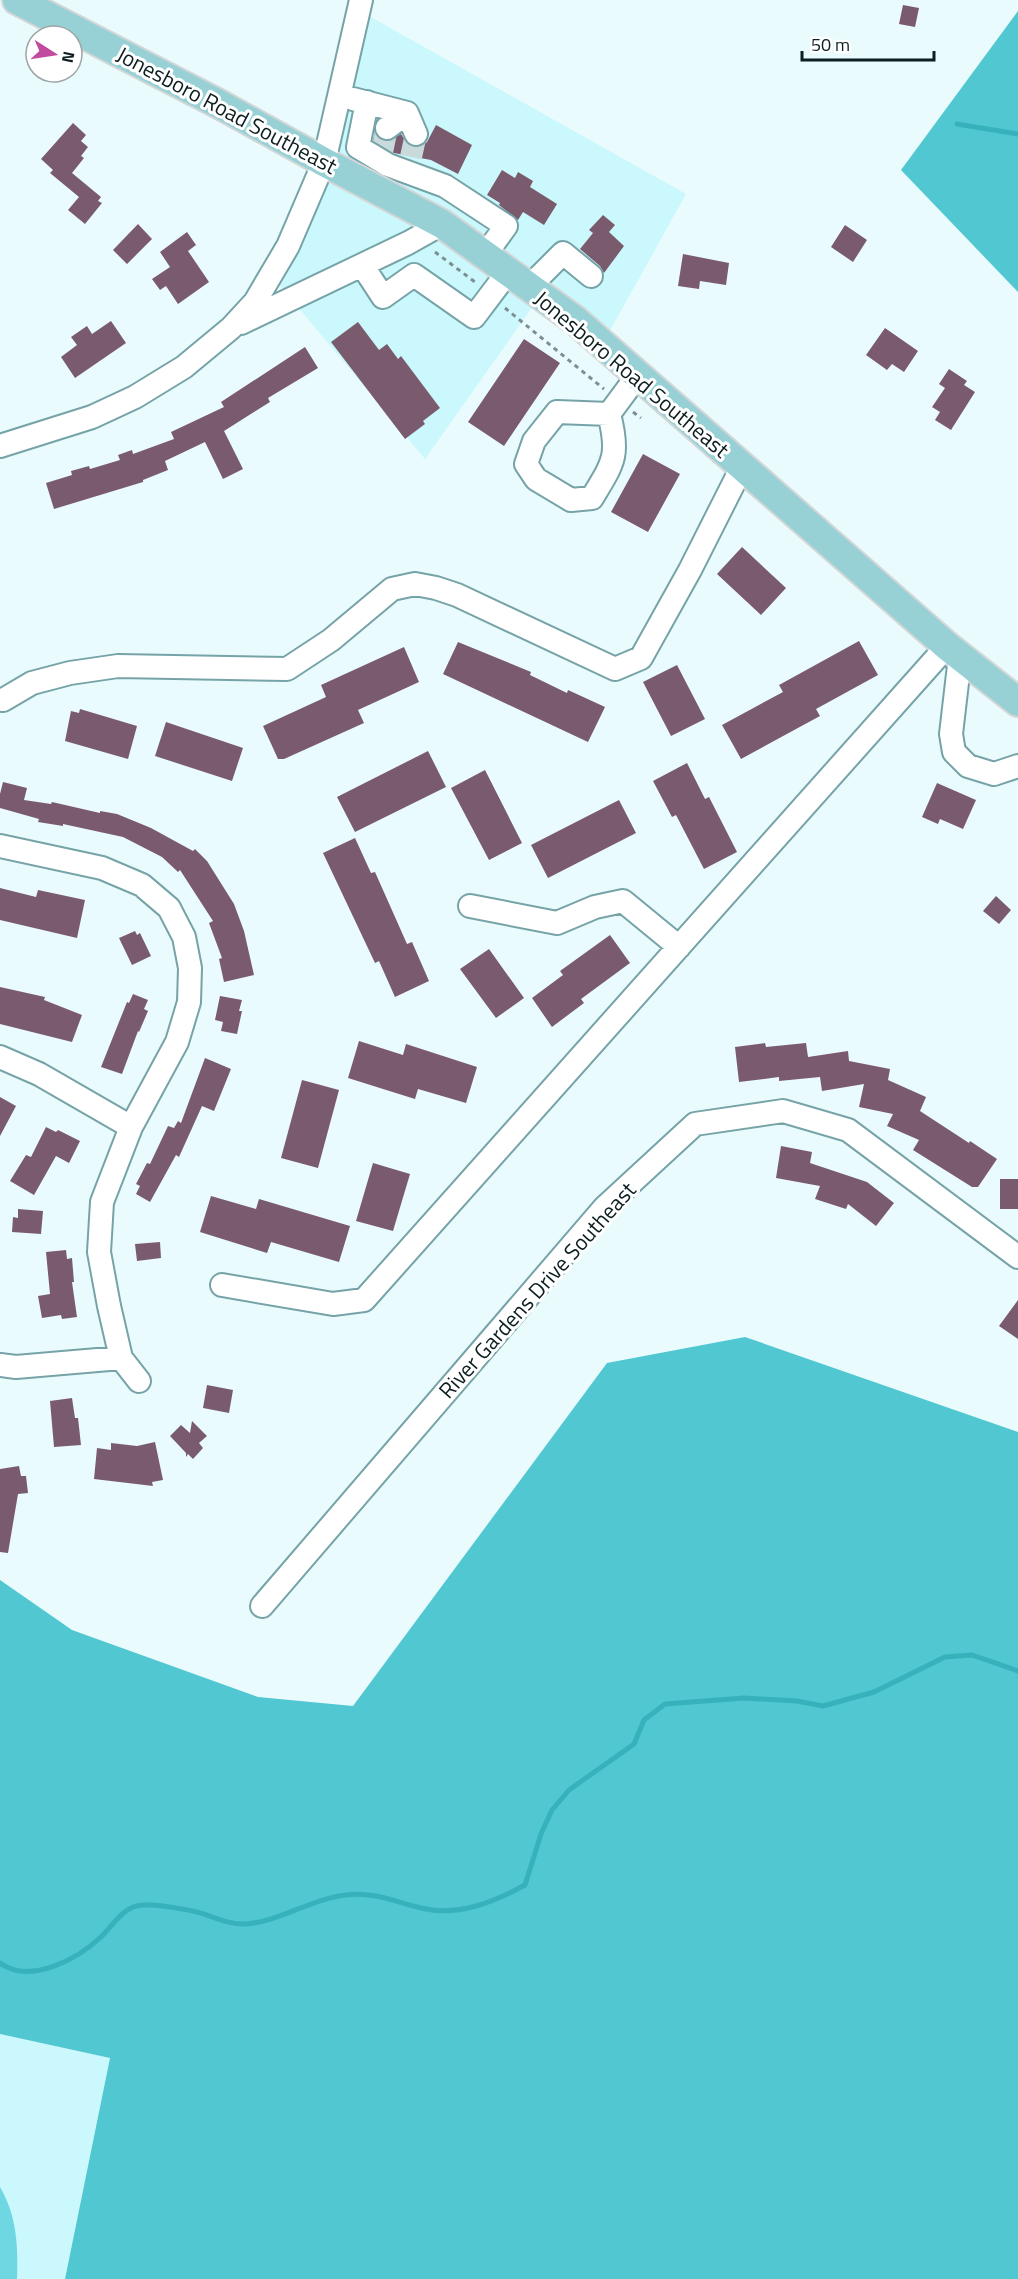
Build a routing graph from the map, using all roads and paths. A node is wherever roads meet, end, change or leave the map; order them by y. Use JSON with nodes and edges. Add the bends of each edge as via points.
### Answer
{"nodes":[{"id":1,"x":17,"y":0,"type":"edge"},
{"id":2,"x":361,"y":0,"type":"edge"},
{"id":3,"x":339,"y":95,"type":"junction"},
{"id":4,"x":367,"y":102,"type":"junction"},
{"id":5,"x":387,"y":128,"type":"dead end"},
{"id":6,"x":411,"y":157,"type":"dead end"},
{"id":7,"x":324,"y":162,"type":"junction"},
{"id":8,"x":382,"y":169,"type":"junction"},
{"id":9,"x":435,"y":235,"type":"junction"},
{"id":10,"x":485,"y":255,"type":"junction"},
{"id":11,"x":362,"y":265,"type":"junction"},
{"id":12,"x":591,"y":276,"type":"dead end"},
{"id":13,"x":518,"y":279,"type":"junction"},
{"id":14,"x":479,"y":285,"type":"dead end"},
{"id":15,"x":503,"y":306,"type":"dead end"},
{"id":16,"x":231,"y":328,"type":"junction"},
{"id":17,"x":638,"y":375,"type":"junction"},
{"id":18,"x":614,"y":408,"type":"junction"},
{"id":19,"x":641,"y":418,"type":"dead end"},
{"id":20,"x":0,"y":446,"type":"edge"},
{"id":21,"x":742,"y":467,"type":"junction"},
{"id":22,"x":954,"y":652,"type":"junction"},
{"id":23,"x":3,"y":700,"type":"dead end"},
{"id":24,"x":1018,"y":702,"type":"edge"},
{"id":25,"x":1018,"y":766,"type":"edge"},
{"id":26,"x":0,"y":846,"type":"edge"},
{"id":27,"x":470,"y":906,"type":"dead end"},
{"id":28,"x":679,"y":947,"type":"junction"},
{"id":29,"x":0,"y":1057,"type":"edge"},
{"id":30,"x":131,"y":1127,"type":"junction"},
{"id":31,"x":1018,"y":1257,"type":"edge"},
{"id":32,"x":222,"y":1286,"type":"dead end"},
{"id":33,"x":120,"y":1358,"type":"junction"},
{"id":34,"x":0,"y":1365,"type":"edge"},
{"id":35,"x":139,"y":1381,"type":"dead end"},
{"id":36,"x":262,"y":1606,"type":"dead end"}],
"edges":[{"from":1,"to":7,"type":"main road","name":"Jonesboro Road Southeast"},
{"from":2,"to":3,"type":"street"},
{"from":3,"to":4,"type":"street"},
{"from":3,"to":7,"type":"street"},
{"from":4,"to":5,"type":"street","via":[[412,123]]},
{"from":4,"to":8,"type":"street","via":[[358,147]]},
{"from":6,"to":8,"type":"street"},
{"from":7,"to":8,"type":"main road","name":"Jonesboro Road Southeast"},
{"from":7,"to":16,"type":"street","via":[[288,246],[255,302]]},
{"from":8,"to":9,"type":"main road","name":"Jonesboro Road Southeast"},
{"from":8,"to":10,"type":"street","via":[[445,186],[506,226]]},
{"from":9,"to":10,"type":"main road","name":"Jonesboro Road Southeast"},
{"from":9,"to":11,"type":"street"},
{"from":9,"to":14,"type":"path"},
{"from":10,"to":13,"type":"main road","name":"Jonesboro Road Southeast"},
{"from":11,"to":13,"type":"street","via":[[384,297],[414,275],[474,317]]},
{"from":11,"to":16,"type":"street"},
{"from":12,"to":13,"type":"street","via":[[562,253]]},
{"from":13,"to":17,"type":"main road","name":"Jonesboro Road Southeast","via":[[575,320]]},
{"from":15,"to":18,"type":"path"},
{"from":16,"to":20,"type":"street","via":[[184,367],[135,397],[92,417]]},
{"from":17,"to":18,"type":"street"},
{"from":17,"to":21,"type":"main road","name":"Jonesboro Road Southeast"},
{"from":18,"to":18,"type":"street","via":[[612,465],[592,498],[571,500],[536,479],[526,464],[534,441],[557,412]]},
{"from":18,"to":19,"type":"path"},
{"from":21,"to":22,"type":"main road","name":"Jonesboro Road Southeast"},
{"from":21,"to":23,"type":"street","via":[[641,658],[615,669],[457,595],[415,584],[392,589],[331,640],[287,669],[118,666],[32,683]]},
{"from":22,"to":24,"type":"main road","name":"Jonesboro Road Southeast"},
{"from":22,"to":25,"type":"street","via":[[954,752],[968,766],[994,774]]},
{"from":22,"to":28,"type":"street"},
{"from":26,"to":30,"type":"street","via":[[102,868],[142,885],[169,908],[184,937],[190,968],[189,1002],[177,1042]]},
{"from":27,"to":28,"type":"street","via":[[557,923],[595,907],[623,901]]},
{"from":28,"to":32,"type":"street","via":[[364,1300],[333,1304]]},
{"from":29,"to":30,"type":"street","via":[[39,1074]]},
{"from":30,"to":33,"type":"street","via":[[102,1202],[99,1252]]},
{"from":31,"to":36,"type":"street","name":"River Gardens Drive Southeast","via":[[848,1130],[783,1111],[695,1124],[605,1207]]},
{"from":33,"to":34,"type":"street"},
{"from":33,"to":35,"type":"street"}]}
